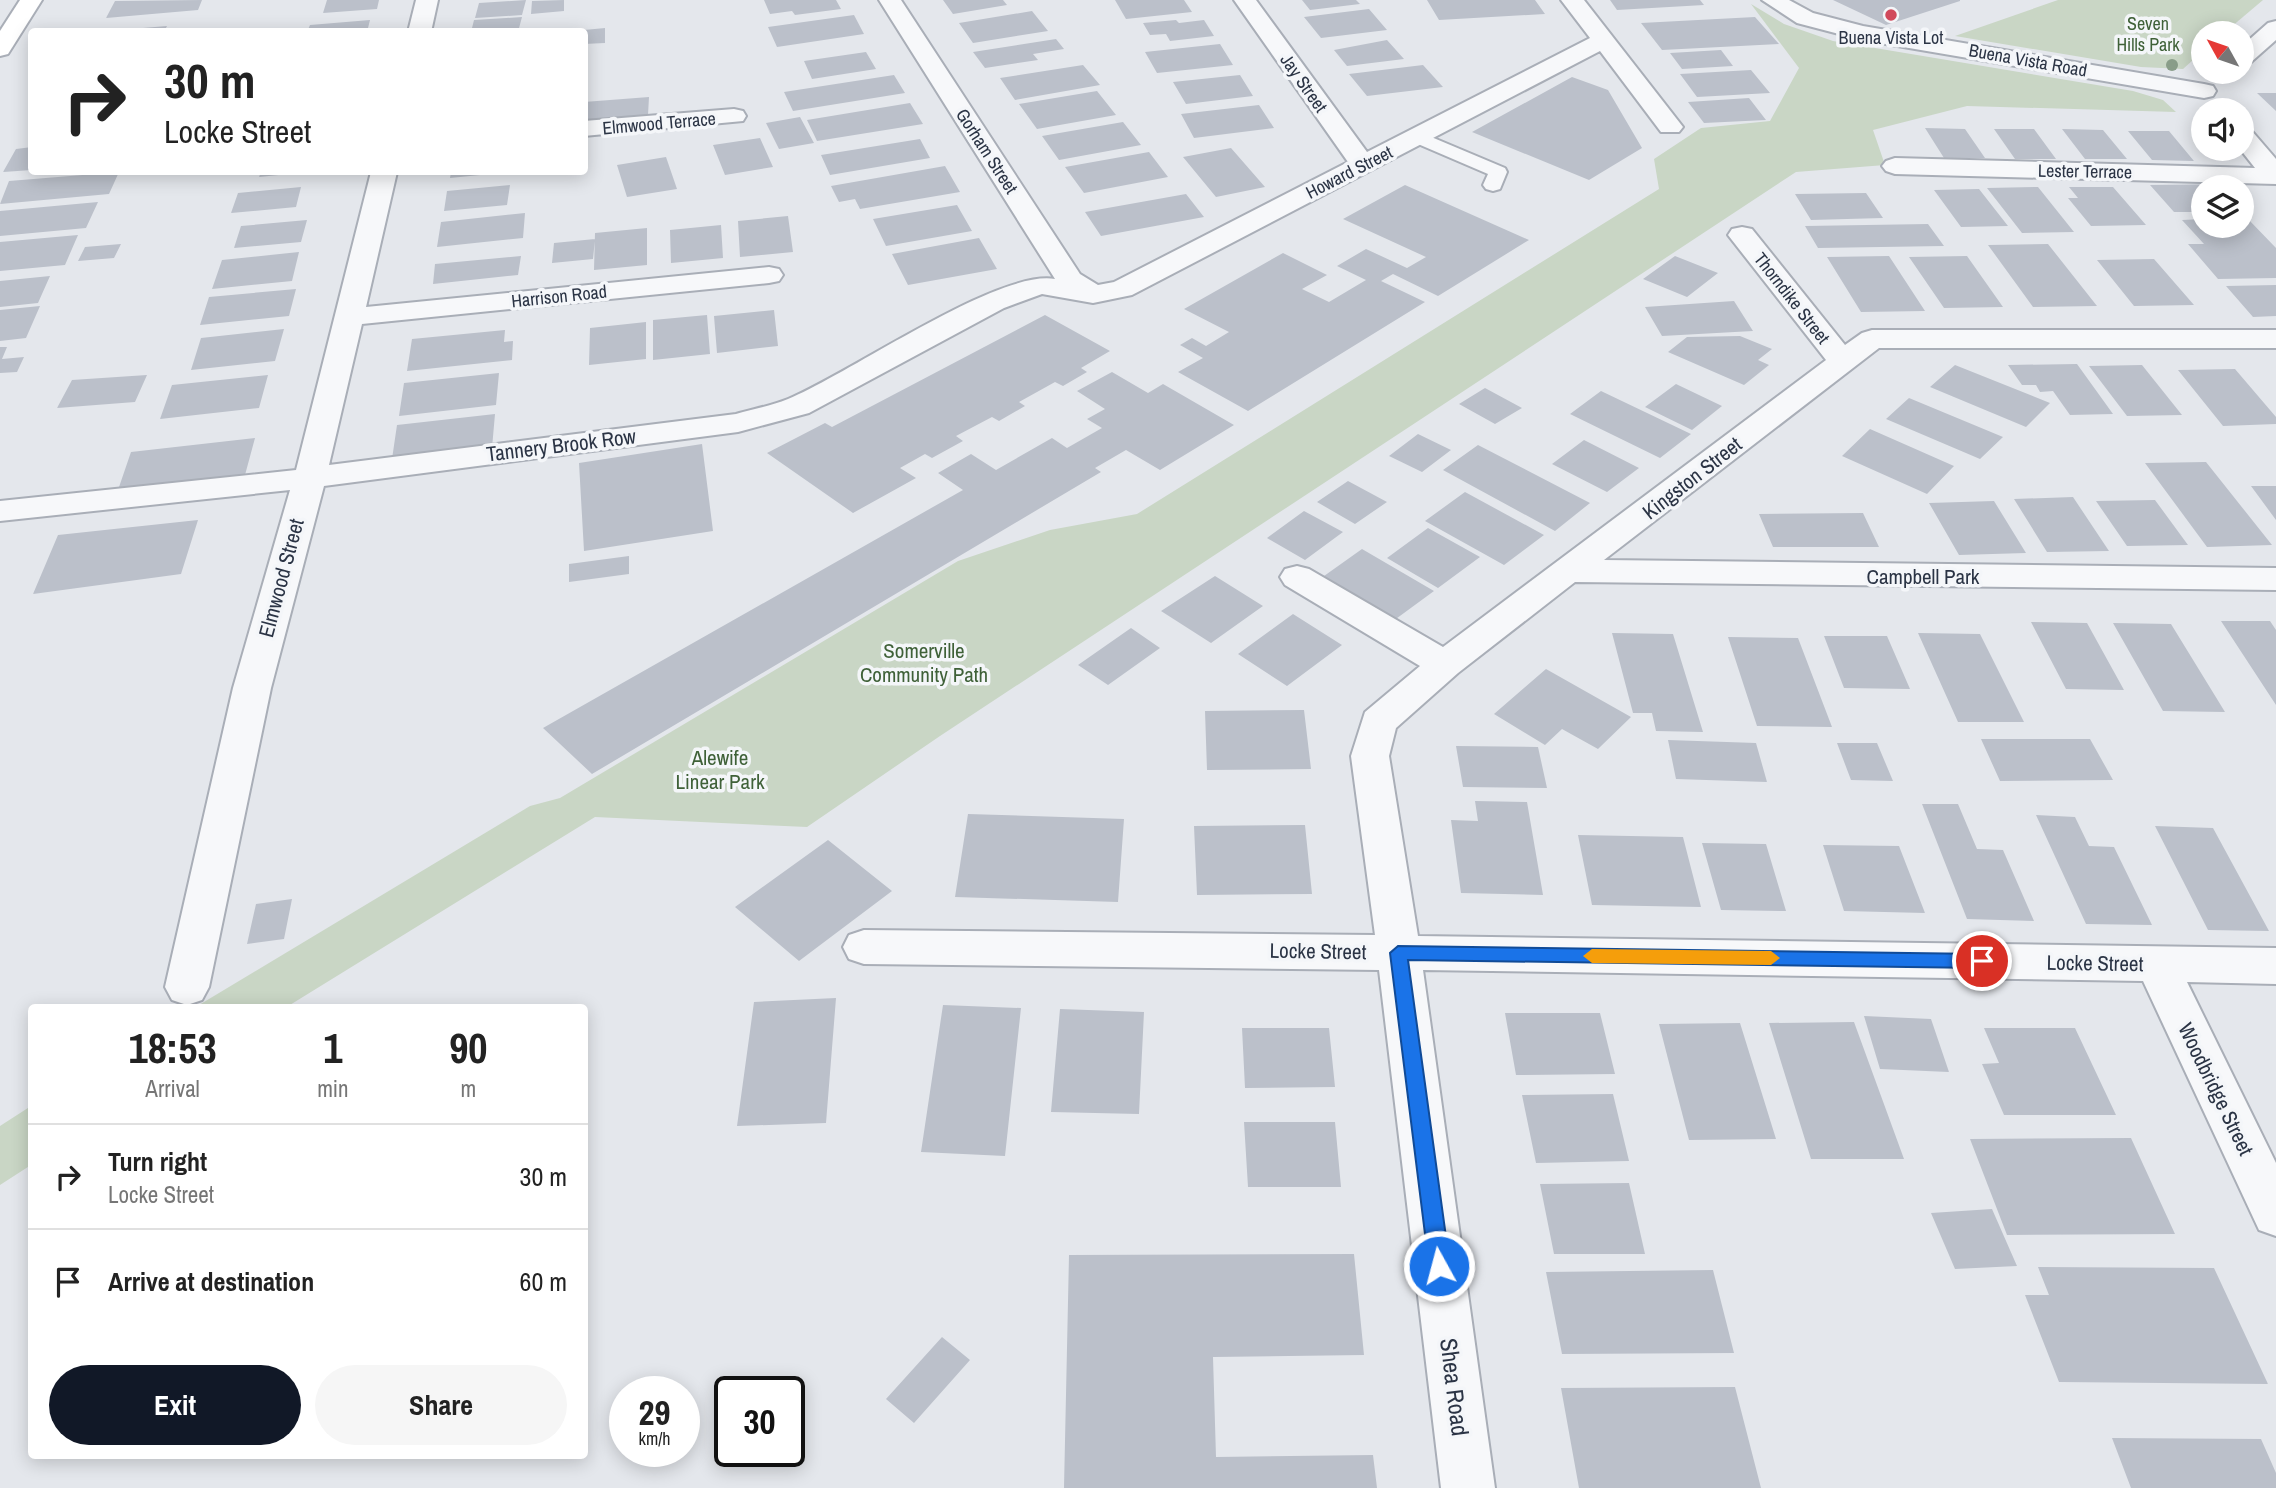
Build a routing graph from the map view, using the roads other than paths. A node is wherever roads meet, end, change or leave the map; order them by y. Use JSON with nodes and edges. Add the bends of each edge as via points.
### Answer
{"nodes":[{"id":1,"x":31,"y":0,"type":"edge"},
{"id":2,"x":427,"y":0,"type":"edge"},
{"id":3,"x":890,"y":0,"type":"edge"},
{"id":4,"x":1245,"y":0,"type":"edge"},
{"id":5,"x":1572,"y":0,"type":"edge"},
{"id":6,"x":1773,"y":0,"type":"edge"},
{"id":7,"x":420,"y":28,"type":"edge"},
{"id":8,"x":2276,"y":28,"type":"edge"},
{"id":9,"x":1602,"y":41,"type":"junction"},
{"id":10,"x":2254,"y":47,"type":"edge"},
{"id":11,"x":0,"y":49,"type":"edge"},
{"id":12,"x":2217,"y":98,"type":"edge"},
{"id":13,"x":734,"y":116,"type":"dead end"},
{"id":14,"x":1670,"y":127,"type":"dead end"},
{"id":15,"x":588,"y":129,"type":"edge"},
{"id":16,"x":1417,"y":137,"type":"junction"},
{"id":17,"x":2254,"y":148,"type":"edge"},
{"id":18,"x":1363,"y":165,"type":"junction"},
{"id":19,"x":1895,"y":166,"type":"dead end"},
{"id":20,"x":2274,"y":171,"type":"edge"},
{"id":21,"x":383,"y":175,"type":"edge"},
{"id":22,"x":1493,"y":185,"type":"dead end"},
{"id":23,"x":1742,"y":235,"type":"dead end"},
{"id":24,"x":769,"y":275,"type":"dead end"},
{"id":25,"x":1093,"y":295,"type":"junction"},
{"id":26,"x":349,"y":317,"type":"junction"},
{"id":27,"x":2276,"y":340,"type":"edge"},
{"id":28,"x":1843,"y":362,"type":"junction"},
{"id":29,"x":310,"y":477,"type":"junction"},
{"id":30,"x":0,"y":511,"type":"edge"},
{"id":31,"x":1571,"y":571,"type":"junction"},
{"id":32,"x":1297,"y":578,"type":"dead end"},
{"id":33,"x":2276,"y":579,"type":"edge"},
{"id":34,"x":1445,"y":664,"type":"junction"},
{"id":35,"x":864,"y":947,"type":"dead end"},
{"id":36,"x":1398,"y":953,"type":"junction"},
{"id":37,"x":2156,"y":964,"type":"junction"},
{"id":38,"x":2276,"y":966,"type":"edge"},
{"id":39,"x":187,"y":987,"type":"dead end"},
{"id":40,"x":2276,"y":1214,"type":"edge"},
{"id":41,"x":1468,"y":1488,"type":"edge"}],
"edges":[{"from":1,"to":11,"type":"street"},
{"from":2,"to":7,"type":"street"},
{"from":3,"to":25,"type":"street","name":"Gorham Street","via":[[1070,280]]},
{"from":4,"to":18,"type":"street","name":"Jay Street"},
{"from":5,"to":9,"type":"street"},
{"from":6,"to":12,"type":"street","name":"Buena Vista Road","via":[[1805,18],[1862,33],[2212,84]]},
{"from":8,"to":10,"type":"street"},
{"from":9,"to":14,"type":"street"},
{"from":9,"to":16,"type":"street","name":"Howard Street"},
{"from":13,"to":15,"type":"street","name":"Elmwood Terrace"},
{"from":16,"to":18,"type":"street","name":"Howard Street"},
{"from":16,"to":22,"type":"lane","via":[[1498,172]]},
{"from":17,"to":20,"type":"street"},
{"from":18,"to":25,"type":"street","name":"Howard Street","via":[[1122,289]]},
{"from":19,"to":20,"type":"street","name":"Lester Terrace"},
{"from":21,"to":26,"type":"street","name":"Elmwood Street"},
{"from":23,"to":28,"type":"street","name":"Thorndike Street"},
{"from":24,"to":26,"type":"street","name":"Harrison Road"},
{"from":25,"to":29,"type":"street","name":"Tannery Brook Row","via":[[1040,285],[994,302],[798,406],[738,423]]},
{"from":26,"to":29,"type":"street","name":"Elmwood Street"},
{"from":27,"to":28,"type":"street","name":"Kingston Street","via":[[1872,339]]},
{"from":28,"to":31,"type":"street","name":"Kingston Street"},
{"from":29,"to":30,"type":"street","name":"Tannery Brook Row"},
{"from":29,"to":39,"type":"street","name":"Elmwood Street","via":[[252,688]]},
{"from":31,"to":33,"type":"street","name":"Campbell Park"},
{"from":31,"to":34,"type":"street","name":"Kingston Street"},
{"from":32,"to":34,"type":"street"},
{"from":34,"to":36,"type":"street","name":"Kingston Street","via":[[1378,722],[1370,757]]},
{"from":35,"to":36,"type":"street","name":"Locke Street"},
{"from":36,"to":37,"type":"street","name":"Locke Street"},
{"from":36,"to":41,"type":"street","name":"Shea Road"},
{"from":37,"to":38,"type":"street","name":"Locke Street"},
{"from":37,"to":40,"type":"street","name":"Woodbridge Street"}]}
